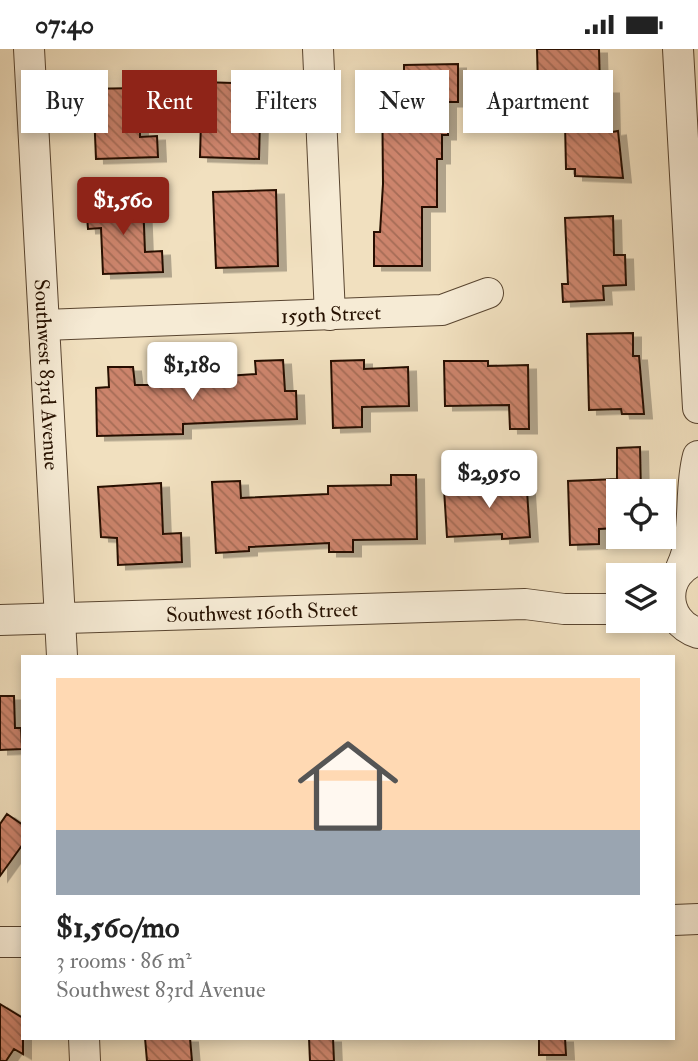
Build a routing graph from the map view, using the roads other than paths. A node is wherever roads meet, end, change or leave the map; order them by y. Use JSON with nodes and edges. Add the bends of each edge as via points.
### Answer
{"nodes":[{"id":1,"x":29,"y":49,"type":"edge"},
{"id":2,"x":318,"y":49,"type":"edge"},
{"id":3,"x":678,"y":49,"type":"edge"},
{"id":4,"x":691,"y":149,"type":"edge"},
{"id":5,"x":488,"y":293,"type":"dead end"},
{"id":6,"x":330,"y":315,"type":"junction"},
{"id":7,"x":44,"y":325,"type":"junction"},
{"id":8,"x":698,"y":408,"type":"edge"},
{"id":9,"x":698,"y":456,"type":"edge"},
{"id":10,"x":679,"y":572,"type":"edge"},
{"id":11,"x":606,"y":591,"type":"edge"},
{"id":12,"x":525,"y":604,"type":"junction"},
{"id":13,"x":606,"y":609,"type":"edge"},
{"id":14,"x":60,"y":618,"type":"junction"},
{"id":15,"x":0,"y":620,"type":"edge"},
{"id":16,"x":685,"y":629,"type":"edge"},
{"id":17,"x":62,"y":655,"type":"edge"},
{"id":18,"x":698,"y":919,"type":"edge"},
{"id":19,"x":675,"y":920,"type":"edge"},
{"id":20,"x":21,"y":941,"type":"edge"},
{"id":21,"x":0,"y":942,"type":"edge"},
{"id":22,"x":83,"y":1040,"type":"edge"},
{"id":23,"x":85,"y":1061,"type":"edge"}],
"edges":[{"from":1,"to":7,"type":"street","name":"Southwest 83rd Avenue"},
{"from":2,"to":6,"type":"street"},
{"from":3,"to":4,"type":"street"},
{"from":4,"to":8,"type":"street"},
{"from":5,"to":6,"type":"street","name":"159th Street","via":[[442,310]]},
{"from":6,"to":7,"type":"street","name":"159th Street"},
{"from":7,"to":14,"type":"street","name":"Southwest 83rd Avenue"},
{"from":9,"to":10,"type":"street","via":[[694,533]]},
{"from":10,"to":16,"type":"street","via":[[669,596]]},
{"from":11,"to":12,"type":"street","name":"Southwest 160th Street"},
{"from":12,"to":13,"type":"street","name":"Southwest 160th Street"},
{"from":12,"to":14,"type":"street","name":"Southwest 160th Street"},
{"from":14,"to":15,"type":"street","name":"Southwest 160th Street"},
{"from":14,"to":17,"type":"street","name":"Southwest 83rd Avenue"},
{"from":18,"to":19,"type":"street"},
{"from":20,"to":21,"type":"street"},
{"from":22,"to":23,"type":"street"}]}
